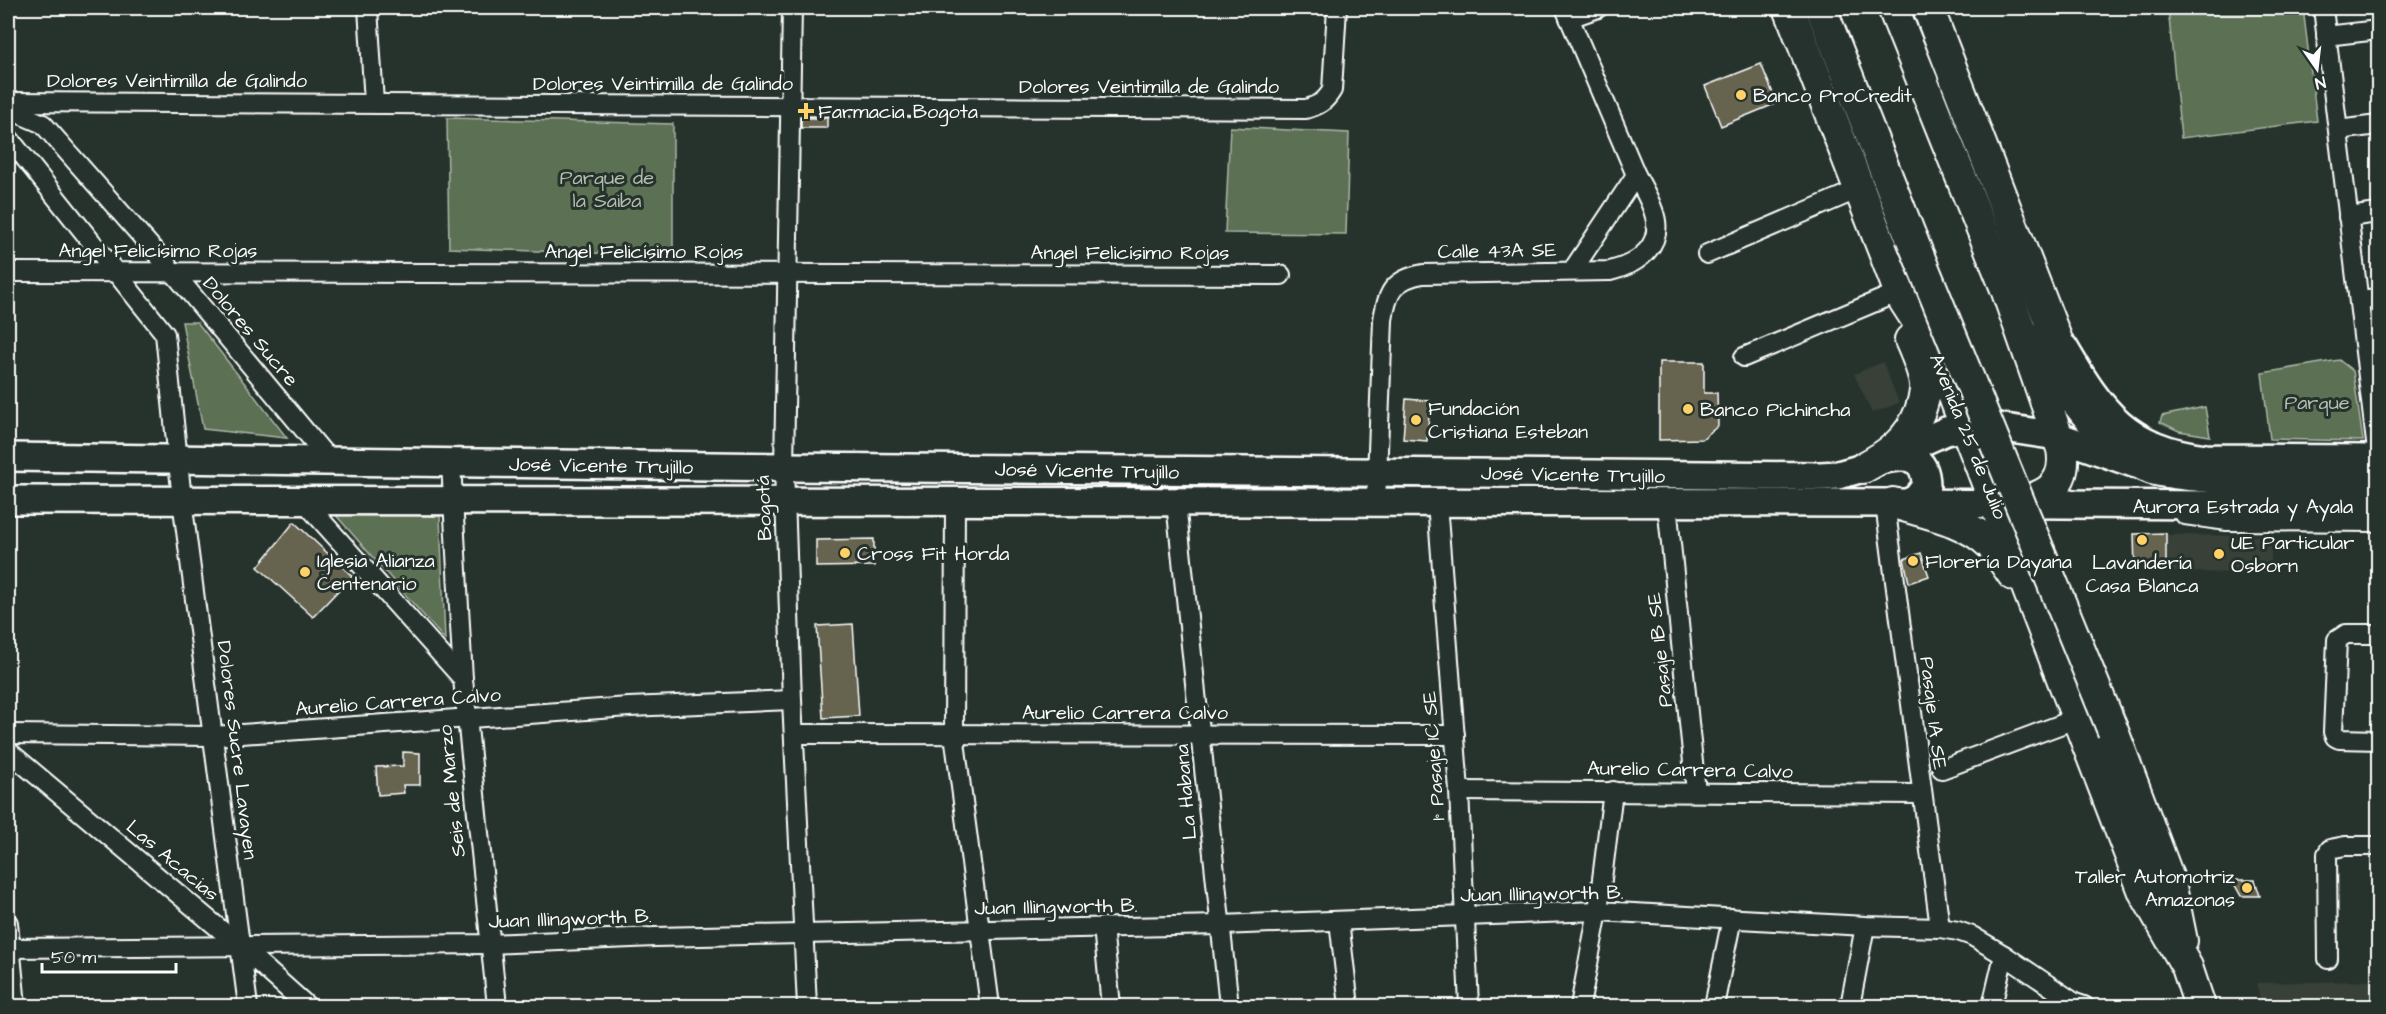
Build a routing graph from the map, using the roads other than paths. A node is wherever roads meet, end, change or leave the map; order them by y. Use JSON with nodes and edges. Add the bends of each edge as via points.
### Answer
{"nodes":[{"id":1,"x":368,"y":8,"type":"edge"},
{"id":2,"x":792,"y":8,"type":"edge"},
{"id":3,"x":1337,"y":8,"type":"edge"},
{"id":4,"x":1598,"y":8,"type":"edge"},
{"id":5,"x":1789,"y":8,"type":"edge"},
{"id":6,"x":1821,"y":8,"type":"edge"},
{"id":7,"x":1893,"y":8,"type":"edge"},
{"id":8,"x":1929,"y":8,"type":"edge"},
{"id":9,"x":2323,"y":8,"type":"edge"},
{"id":10,"x":1567,"y":13,"type":"edge"},
{"id":11,"x":2379,"y":30,"type":"edge"},
{"id":12,"x":2326,"y":36,"type":"junction"},
{"id":13,"x":8,"y":102,"type":"edge"},
{"id":14,"x":374,"y":103,"type":"junction"},
{"id":15,"x":790,"y":106,"type":"junction"},
{"id":16,"x":8,"y":109,"type":"edge"},
{"id":17,"x":2379,"y":125,"type":"edge"},
{"id":18,"x":2338,"y":130,"type":"junction"},
{"id":19,"x":8,"y":137,"type":"edge"},
{"id":20,"x":1636,"y":175,"type":"junction"},
{"id":21,"x":1859,"y":189,"type":"junction"},
{"id":22,"x":2379,"y":213,"type":"edge"},
{"id":23,"x":2348,"y":217,"type":"junction"},
{"id":24,"x":1707,"y":254,"type":"dead end"},
{"id":25,"x":1572,"y":271,"type":"junction"},
{"id":26,"x":8,"y":272,"type":"edge"},
{"id":27,"x":173,"y":272,"type":"junction"},
{"id":28,"x":115,"y":273,"type":"junction"},
{"id":29,"x":788,"y":274,"type":"junction"},
{"id":30,"x":1281,"y":275,"type":"dead end"},
{"id":31,"x":2006,"y":289,"type":"junction"},
{"id":32,"x":1900,"y":294,"type":"junction"},
{"id":33,"x":2379,"y":298,"type":"edge"},
{"id":34,"x":2359,"y":300,"type":"junction"},
{"id":35,"x":2054,"y":330,"type":"junction"},
{"id":36,"x":1744,"y":357,"type":"dead end"},
{"id":37,"x":2374,"y":387,"type":"edge"},
{"id":38,"x":1966,"y":425,"type":"junction"},
{"id":39,"x":2103,"y":432,"type":"junction"},
{"id":40,"x":2057,"y":436,"type":"junction"},
{"id":41,"x":8,"y":457,"type":"edge"},
{"id":42,"x":178,"y":458,"type":"junction"},
{"id":43,"x":2378,"y":459,"type":"edge"},
{"id":44,"x":330,"y":461,"type":"junction"},
{"id":45,"x":451,"y":463,"type":"junction"},
{"id":46,"x":1873,"y":464,"type":"junction"},
{"id":47,"x":784,"y":467,"type":"junction"},
{"id":48,"x":2151,"y":468,"type":"junction"},
{"id":49,"x":1376,"y":472,"type":"junction"},
{"id":50,"x":2379,"y":480,"type":"edge"},
{"id":51,"x":8,"y":500,"type":"edge"},
{"id":52,"x":182,"y":500,"type":"junction"},
{"id":53,"x":303,"y":500,"type":"junction"},
{"id":54,"x":453,"y":501,"type":"junction"},
{"id":55,"x":786,"y":502,"type":"junction"},
{"id":56,"x":955,"y":502,"type":"junction"},
{"id":57,"x":1176,"y":503,"type":"junction"},
{"id":58,"x":1376,"y":503,"type":"junction"},
{"id":59,"x":1437,"y":503,"type":"junction"},
{"id":60,"x":1896,"y":503,"type":"junction"},
{"id":61,"x":1667,"y":504,"type":"junction"},
{"id":62,"x":2001,"y":505,"type":"junction"},
{"id":63,"x":2117,"y":505,"type":"junction"},
{"id":64,"x":2379,"y":506,"type":"edge"},
{"id":65,"x":2379,"y":522,"type":"edge"},
{"id":66,"x":2035,"y":609,"type":"junction"},
{"id":67,"x":2379,"y":634,"type":"edge"},
{"id":68,"x":463,"y":679,"type":"junction"},
{"id":69,"x":792,"y":700,"type":"junction"},
{"id":70,"x":466,"y":718,"type":"junction"},
{"id":71,"x":2078,"y":718,"type":"junction"},
{"id":72,"x":8,"y":734,"type":"edge"},
{"id":73,"x":794,"y":734,"type":"junction"},
{"id":74,"x":954,"y":734,"type":"junction"},
{"id":75,"x":1202,"y":734,"type":"junction"},
{"id":76,"x":1455,"y":735,"type":"junction"},
{"id":77,"x":213,"y":736,"type":"junction"},
{"id":78,"x":2379,"y":740,"type":"edge"},
{"id":79,"x":8,"y":751,"type":"edge"},
{"id":80,"x":1942,"y":769,"type":"dead end"},
{"id":81,"x":1459,"y":791,"type":"junction"},
{"id":82,"x":1613,"y":791,"type":"junction"},
{"id":83,"x":1696,"y":792,"type":"junction"},
{"id":84,"x":1921,"y":794,"type":"junction"},
{"id":85,"x":2379,"y":846,"type":"edge"},
{"id":86,"x":1598,"y":911,"type":"junction"},
{"id":87,"x":1466,"y":917,"type":"junction"},
{"id":88,"x":1732,"y":918,"type":"junction"},
{"id":89,"x":1339,"y":921,"type":"junction"},
{"id":90,"x":8,"y":923,"type":"edge"},
{"id":91,"x":1220,"y":925,"type":"junction"},
{"id":92,"x":1865,"y":926,"type":"junction"},
{"id":93,"x":1103,"y":927,"type":"junction"},
{"id":94,"x":1940,"y":928,"type":"junction"},
{"id":95,"x":980,"y":929,"type":"junction"},
{"id":96,"x":804,"y":935,"type":"junction"},
{"id":97,"x":489,"y":944,"type":"junction"},
{"id":98,"x":240,"y":946,"type":"junction"},
{"id":99,"x":9,"y":948,"type":"edge"},
{"id":100,"x":2004,"y":955,"type":"junction"},
{"id":101,"x":2328,"y":959,"type":"dead end"},
{"id":102,"x":2187,"y":967,"type":"junction"},
{"id":103,"x":16,"y":1006,"type":"edge"},
{"id":104,"x":248,"y":1006,"type":"edge"},
{"id":105,"x":307,"y":1006,"type":"edge"},
{"id":106,"x":497,"y":1006,"type":"edge"},
{"id":107,"x":807,"y":1006,"type":"edge"},
{"id":108,"x":990,"y":1006,"type":"edge"},
{"id":109,"x":1111,"y":1006,"type":"edge"},
{"id":110,"x":1229,"y":1006,"type":"edge"},
{"id":111,"x":1349,"y":1006,"type":"edge"},
{"id":112,"x":1469,"y":1006,"type":"edge"},
{"id":113,"x":1580,"y":1006,"type":"edge"},
{"id":114,"x":1714,"y":1006,"type":"edge"},
{"id":115,"x":1850,"y":1006,"type":"edge"},
{"id":116,"x":1992,"y":1006,"type":"edge"},
{"id":117,"x":2084,"y":1006,"type":"edge"},
{"id":118,"x":2200,"y":1006,"type":"edge"}],
"edges":[{"from":1,"to":14,"type":"street"},
{"from":2,"to":15,"type":"street","name":"Bogotá"},
{"from":3,"to":15,"type":"street","name":"Dolores Veintimilla de Galindo","via":[[1332,90],[1318,106],[1306,109]]},
{"from":4,"to":10,"type":"street"},
{"from":5,"to":21,"type":"main road","name":"Avenida 25 de Julio"},
{"from":6,"to":102,"type":"main road","name":"Avenida 25 de Julio","bridge":true,"via":[[2113,730],[2170,882]]},
{"from":7,"to":31,"type":"main road","name":"Avenida 25 de Julio"},
{"from":8,"to":35,"type":"main road"},
{"from":9,"to":12,"type":"street"},
{"from":10,"to":20,"type":"street"},
{"from":11,"to":12,"type":"street"},
{"from":12,"to":18,"type":"street"},
{"from":13,"to":14,"type":"street","name":"Dolores Veintimilla de Galindo"},
{"from":14,"to":15,"type":"street","name":"Dolores Veintimilla de Galindo"},
{"from":15,"to":29,"type":"street","name":"Bogotá"},
{"from":16,"to":27,"type":"street","name":"Dolores Sucre","via":[[43,124]]},
{"from":17,"to":18,"type":"street"},
{"from":18,"to":23,"type":"street"},
{"from":19,"to":28,"type":"street"},
{"from":20,"to":25,"type":"street"},
{"from":20,"to":25,"type":"street","via":[[1656,222],[1644,255],[1635,263],[1610,271]]},
{"from":21,"to":24,"type":"street"},
{"from":21,"to":32,"type":"main road","name":"Avenida 25 de Julio"},
{"from":22,"to":23,"type":"street"},
{"from":23,"to":34,"type":"street"},
{"from":25,"to":49,"type":"street","name":"Calle 43A SE","via":[[1424,274],[1400,281],[1385,304]]},
{"from":26,"to":28,"type":"street","name":"Angel Felicísimo Rojas"},
{"from":27,"to":28,"type":"street","name":"Angel Felicísimo Rojas"},
{"from":27,"to":29,"type":"street","name":"Angel Felicísimo Rojas"},
{"from":27,"to":44,"type":"street","name":"Dolores Sucre"},
{"from":28,"to":42,"type":"street","via":[[165,334]]},
{"from":29,"to":30,"type":"street","name":"Angel Felicísimo Rojas"},
{"from":29,"to":47,"type":"street","name":"Bogotá"},
{"from":31,"to":39,"type":"main road","via":[[2067,390]]},
{"from":31,"to":40,"type":"main road","name":"Avenida 25 de Julio"},
{"from":32,"to":36,"type":"street"},
{"from":32,"to":38,"type":"main road","name":"Avenida 25 de Julio","via":[[1936,350]]},
{"from":32,"to":46,"type":"main road","via":[[1926,387],[1917,419],[1900,444]]},
{"from":33,"to":34,"type":"street"},
{"from":34,"to":37,"type":"street"},
{"from":35,"to":39,"type":"main road","via":[[2080,395]]},
{"from":35,"to":43,"type":"main road","via":[[2104,408],[2124,427],[2157,448],[2206,458]]},
{"from":37,"to":43,"type":"street"},
{"from":38,"to":40,"type":"main road","name":"José Vicente Trujillo"},
{"from":38,"to":46,"type":"main road","name":"José Vicente Trujillo"},
{"from":38,"to":62,"type":"main road","name":"Avenida 25 de Julio"},
{"from":39,"to":48,"type":"main road"},
{"from":40,"to":48,"type":"main road","name":"José Vicente Trujillo"},
{"from":40,"to":62,"type":"main road","name":"Avenida 25 de Julio","via":[[2064,461],[2058,481],[2035,498]]},
{"from":41,"to":42,"type":"main road","name":"José Vicente Trujillo"},
{"from":42,"to":44,"type":"main road","name":"José Vicente Trujillo"},
{"from":42,"to":52,"type":"street"},
{"from":44,"to":45,"type":"main road","name":"José Vicente Trujillo"},
{"from":45,"to":47,"type":"main road","name":"José Vicente Trujillo"},
{"from":45,"to":54,"type":"street","name":"Seis de Marzo"},
{"from":46,"to":49,"type":"main road","name":"José Vicente Trujillo","via":[[1821,476]]},
{"from":46,"to":60,"type":"main road","via":[[1908,457],[1921,465],[1926,486],[1917,498]]},
{"from":47,"to":49,"type":"main road","name":"José Vicente Trujillo"},
{"from":47,"to":55,"type":"street","name":"Bogotá"},
{"from":48,"to":50,"type":"main road","via":[[2243,479]]},
{"from":49,"to":58,"type":"street","name":"Calle 43A SE"},
{"from":51,"to":52,"type":"main road","name":"José Vicente Trujillo"},
{"from":52,"to":53,"type":"main road","name":"José Vicente Trujillo"},
{"from":52,"to":77,"type":"street","name":"Dolores Sucre Lavayen"},
{"from":53,"to":54,"type":"main road","name":"José Vicente Trujillo"},
{"from":53,"to":68,"type":"street"},
{"from":54,"to":55,"type":"main road","name":"José Vicente Trujillo"},
{"from":54,"to":68,"type":"street","name":"Seis de Marzo"},
{"from":55,"to":56,"type":"main road","name":"José Vicente Trujillo"},
{"from":55,"to":69,"type":"street","name":"Bogotá"},
{"from":56,"to":57,"type":"main road","name":"José Vicente Trujillo"},
{"from":56,"to":74,"type":"street"},
{"from":57,"to":58,"type":"main road","name":"José Vicente Trujillo"},
{"from":57,"to":75,"type":"street","name":"La Habana"},
{"from":58,"to":59,"type":"main road","name":"José Vicente Trujillo"},
{"from":59,"to":61,"type":"main road","name":"José Vicente Trujillo"},
{"from":59,"to":76,"type":"street","name":"1° Pasaje 1C SE"},
{"from":60,"to":61,"type":"main road","name":"José Vicente Trujillo"},
{"from":60,"to":62,"type":"main road","name":"José Vicente Trujillo"},
{"from":60,"to":66,"type":"main road","via":[[1977,534],[2003,561]]},
{"from":60,"to":84,"type":"street","name":"Pasaje 1A SE"},
{"from":61,"to":83,"type":"street","name":"Pasaje 1B SE"},
{"from":62,"to":63,"type":"main road","name":"José Vicente Trujillo"},
{"from":62,"to":66,"type":"main road","name":"Avenida 25 de Julio"},
{"from":63,"to":64,"type":"main road","name":"Aurora Estrada y Ayala"},
{"from":63,"to":65,"type":"street","name":"Aurora Estrada y Ayala","via":[[2227,521]]},
{"from":66,"to":71,"type":"main road","name":"Avenida 25 de Julio"},
{"from":67,"to":78,"type":"street","via":[[2346,634],[2335,645],[2333,732],[2339,739]]},
{"from":68,"to":70,"type":"street","name":"Seis de Marzo"},
{"from":69,"to":70,"type":"street","name":"Aurelio Carrera Calvo"},
{"from":69,"to":73,"type":"street","name":"Bogotá"},
{"from":70,"to":77,"type":"street","name":"Aurelio Carrera Calvo"},
{"from":70,"to":97,"type":"street","name":"Seis de Marzo"},
{"from":71,"to":80,"type":"street"},
{"from":71,"to":102,"type":"main road","name":"Avenida 25 de Julio","via":[[2144,892]]},
{"from":72,"to":77,"type":"street","name":"Aurelio Carrera Calvo"},
{"from":73,"to":74,"type":"street","name":"Aurelio Carrera Calvo"},
{"from":73,"to":96,"type":"street","name":"Bogotá"},
{"from":74,"to":75,"type":"street","name":"Aurelio Carrera Calvo"},
{"from":74,"to":95,"type":"street"},
{"from":75,"to":76,"type":"street","name":"Aurelio Carrera Calvo"},
{"from":75,"to":91,"type":"street","name":"La Habana"},
{"from":76,"to":81,"type":"street","name":"1° Pasaje 1C SE"},
{"from":77,"to":98,"type":"street","name":"Dolores Sucre Lavayen"},
{"from":79,"to":98,"type":"street","name":"Las Acacias"},
{"from":81,"to":82,"type":"street","name":"Aurelio Carrera Calvo"},
{"from":81,"to":87,"type":"street","name":"1° Pasaje 1C SE"},
{"from":82,"to":83,"type":"street","name":"Aurelio Carrera Calvo"},
{"from":82,"to":86,"type":"street"},
{"from":83,"to":84,"type":"street","name":"Aurelio Carrera Calvo"},
{"from":84,"to":94,"type":"street","name":"Pasaje 1A SE"},
{"from":85,"to":101,"type":"street","via":[[2337,846],[2327,854]]},
{"from":86,"to":87,"type":"street","name":"Juan Illingworth B."},
{"from":86,"to":88,"type":"street","name":"Juan Illingworth B."},
{"from":86,"to":113,"type":"street"},
{"from":87,"to":89,"type":"street","name":"Juan Illingworth B."},
{"from":87,"to":112,"type":"street","name":"1° Pasaje 1C SE"},
{"from":88,"to":92,"type":"street","name":"Juan Illingworth B."},
{"from":88,"to":114,"type":"street"},
{"from":89,"to":91,"type":"street","name":"Juan Illingworth B."},
{"from":89,"to":111,"type":"street"},
{"from":90,"to":99,"type":"street"},
{"from":91,"to":93,"type":"street","name":"Juan Illingworth B."},
{"from":91,"to":110,"type":"street","name":"La Habana"},
{"from":92,"to":94,"type":"street","name":"Juan Illingworth B."},
{"from":92,"to":115,"type":"street"},
{"from":93,"to":95,"type":"street","name":"Juan Illingworth B."},
{"from":93,"to":109,"type":"street"},
{"from":94,"to":100,"type":"street","name":"Juan Illingworth B.","via":[[1972,936]]},
{"from":95,"to":96,"type":"street","name":"Juan Illingworth B."},
{"from":95,"to":108,"type":"street"},
{"from":96,"to":97,"type":"street","name":"Juan Illingworth B."},
{"from":96,"to":107,"type":"street","name":"Bogotá"},
{"from":97,"to":98,"type":"street","name":"Juan Illingworth B."},
{"from":97,"to":106,"type":"street","name":"Seis de Marzo"},
{"from":98,"to":99,"type":"street","name":"Juan Illingworth B."},
{"from":98,"to":104,"type":"street","name":"Dolores Sucre Lavayen"},
{"from":98,"to":105,"type":"street","name":"Las Acacias"},
{"from":99,"to":103,"type":"street"},
{"from":100,"to":116,"type":"street"},
{"from":100,"to":117,"type":"street","name":"Juan Illingworth B."},
{"from":102,"to":118,"type":"main road","name":"Avenida 25 de Julio"}]}
